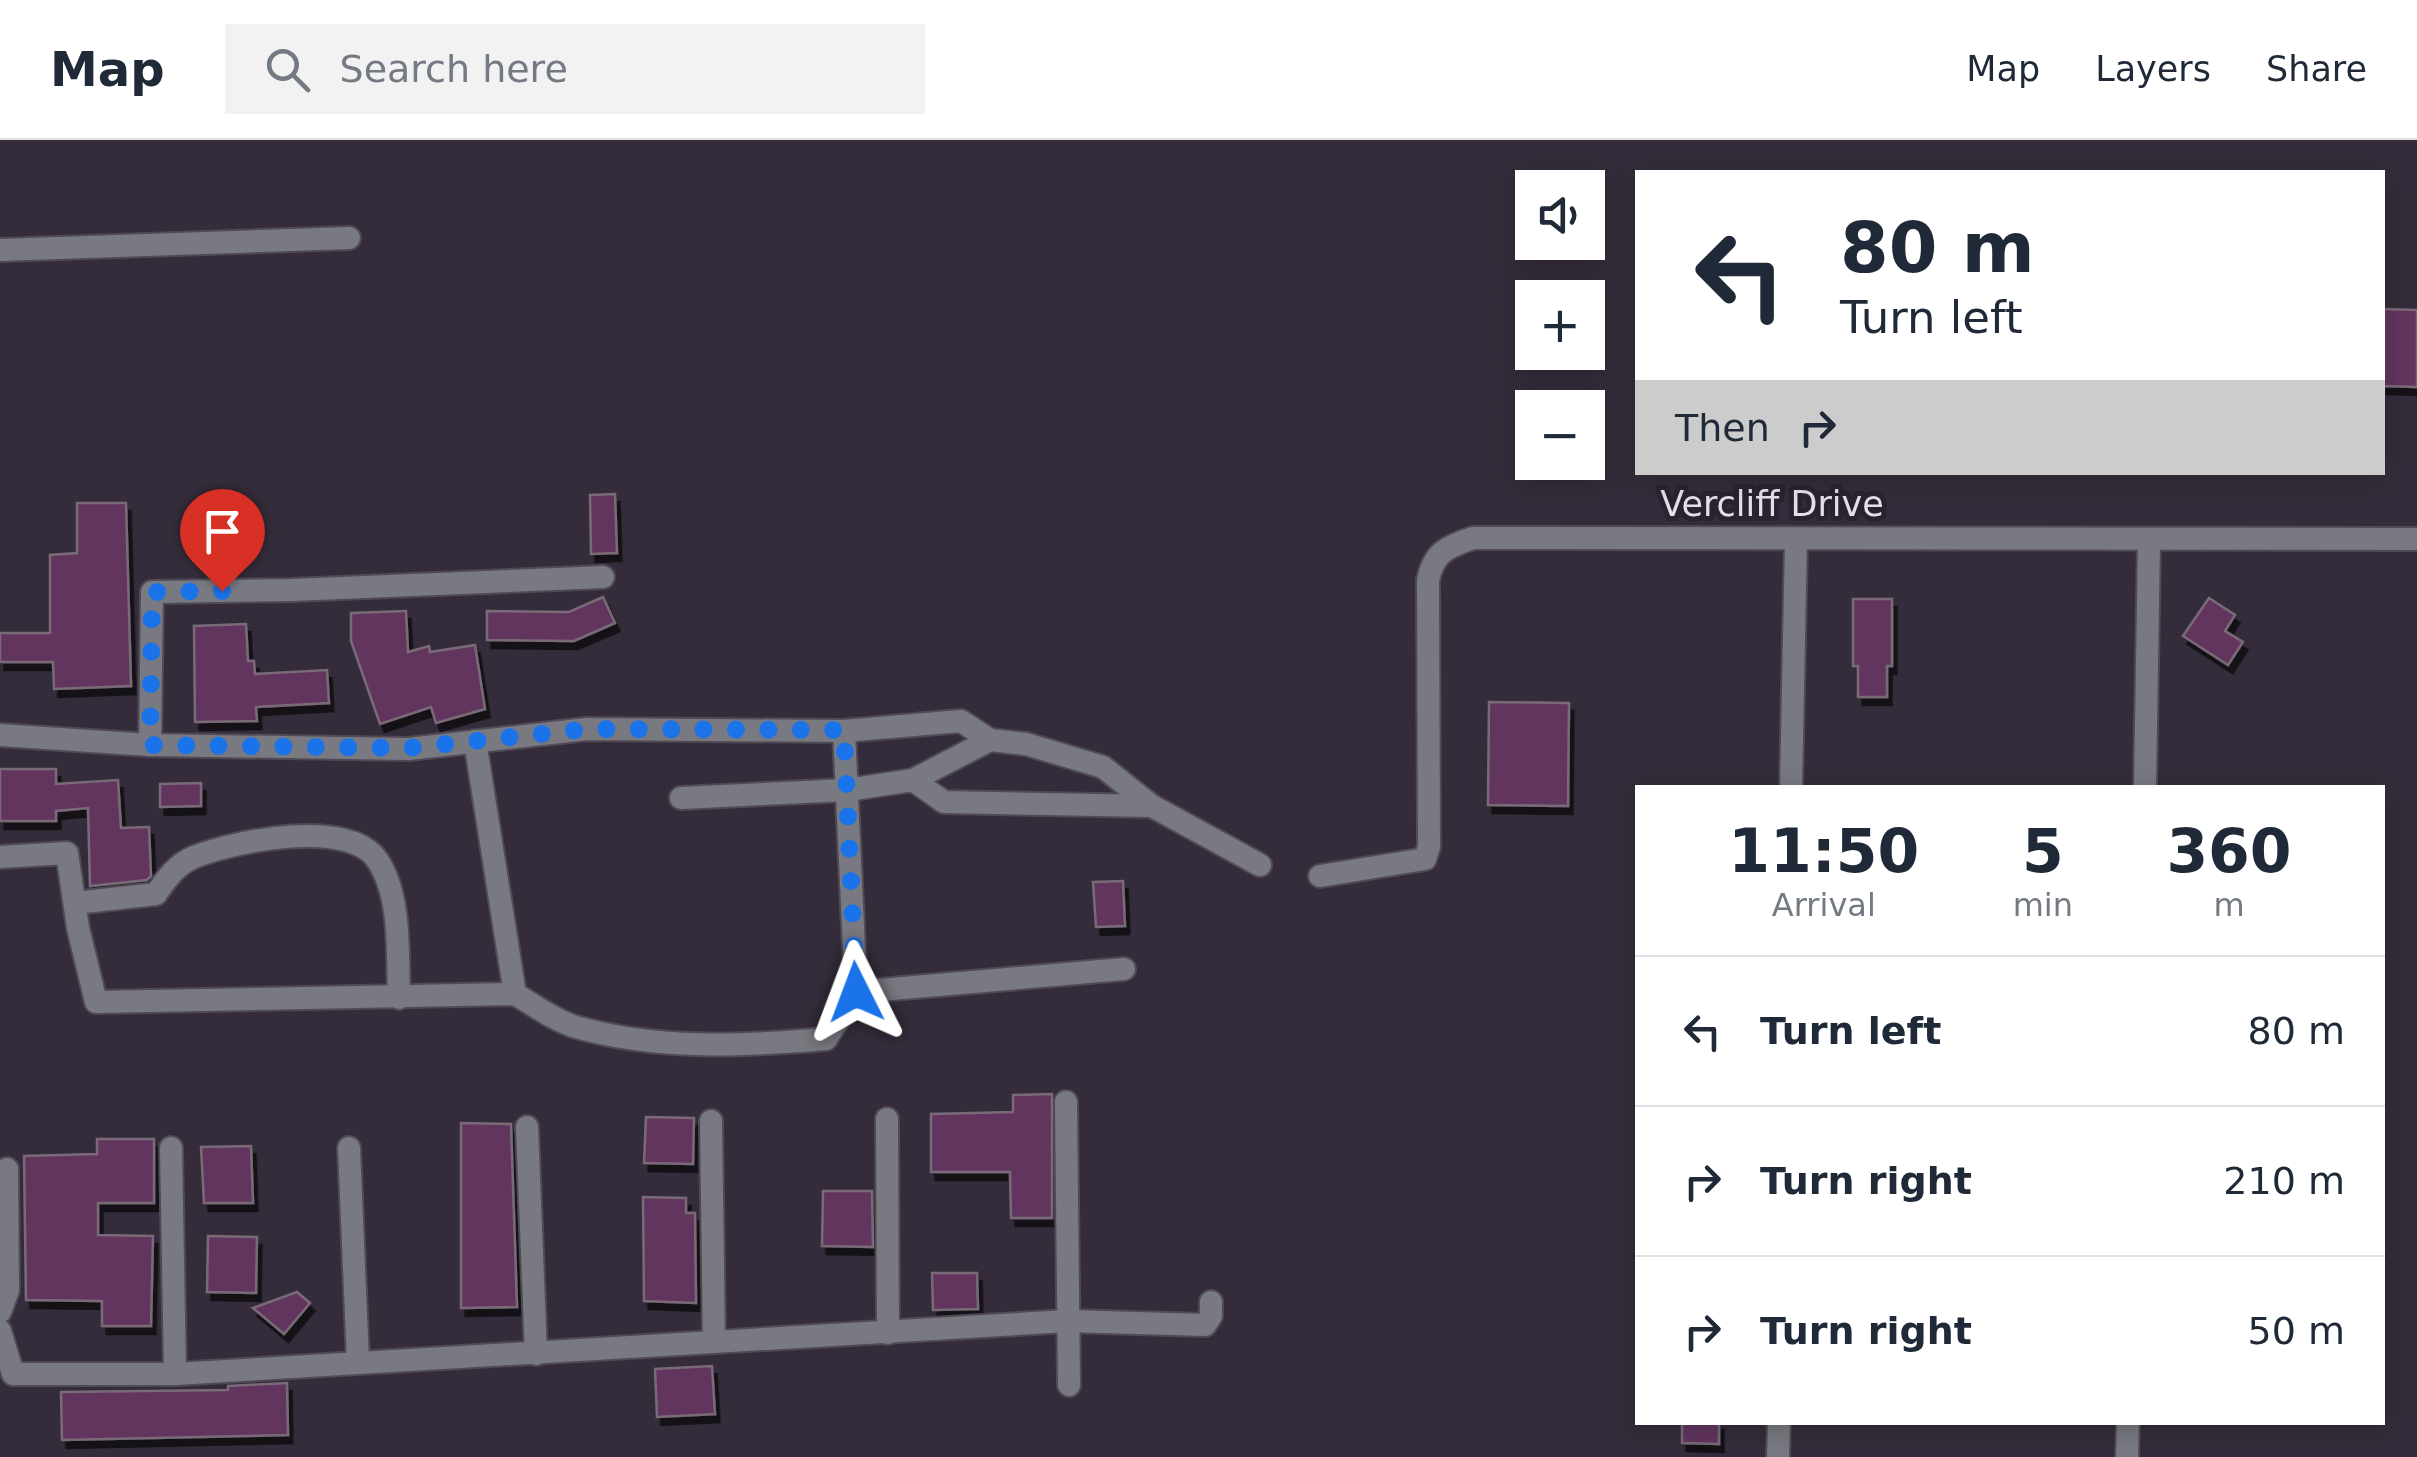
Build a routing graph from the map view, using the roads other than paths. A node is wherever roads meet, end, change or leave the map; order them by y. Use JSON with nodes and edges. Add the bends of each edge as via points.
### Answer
{"nodes":[{"id":1,"x":349,"y":238,"type":"dead end"},
{"id":2,"x":0,"y":250,"type":"edge"},
{"id":3,"x":1796,"y":539,"type":"junction"},
{"id":4,"x":2417,"y":539,"type":"edge"},
{"id":5,"x":2150,"y":541,"type":"junction"},
{"id":6,"x":603,"y":576,"type":"dead end"},
{"id":7,"x":844,"y":730,"type":"junction"},
{"id":8,"x":0,"y":735,"type":"edge"},
{"id":9,"x":990,"y":740,"type":"junction"},
{"id":10,"x":475,"y":741,"type":"junction"},
{"id":11,"x":150,"y":745,"type":"junction"},
{"id":12,"x":913,"y":780,"type":"junction"},
{"id":13,"x":1791,"y":785,"type":"edge"},
{"id":14,"x":2145,"y":785,"type":"edge"},
{"id":15,"x":846,"y":790,"type":"junction"},
{"id":16,"x":680,"y":798,"type":"dead end"},
{"id":17,"x":1152,"y":806,"type":"junction"},
{"id":18,"x":0,"y":856,"type":"edge"},
{"id":19,"x":1260,"y":865,"type":"dead end"},
{"id":20,"x":1320,"y":876,"type":"dead end"},
{"id":21,"x":75,"y":903,"type":"junction"},
{"id":22,"x":1124,"y":969,"type":"dead end"},
{"id":23,"x":856,"y":992,"type":"junction"},
{"id":24,"x":514,"y":994,"type":"junction"},
{"id":25,"x":398,"y":998,"type":"junction"},
{"id":26,"x":1066,"y":1102,"type":"dead end"},
{"id":27,"x":887,"y":1119,"type":"dead end"},
{"id":28,"x":711,"y":1122,"type":"dead end"},
{"id":29,"x":528,"y":1127,"type":"dead end"},
{"id":30,"x":171,"y":1148,"type":"dead end"},
{"id":31,"x":349,"y":1148,"type":"dead end"},
{"id":32,"x":7,"y":1169,"type":"dead end"},
{"id":33,"x":1212,"y":1302,"type":"dead end"},
{"id":34,"x":0,"y":1312,"type":"edge"},
{"id":35,"x":1067,"y":1321,"type":"junction"},
{"id":36,"x":0,"y":1331,"type":"edge"},
{"id":37,"x":888,"y":1333,"type":"junction"},
{"id":38,"x":714,"y":1341,"type":"junction"},
{"id":39,"x":536,"y":1354,"type":"junction"},
{"id":40,"x":358,"y":1362,"type":"junction"},
{"id":41,"x":175,"y":1374,"type":"junction"},
{"id":42,"x":1069,"y":1384,"type":"dead end"},
{"id":43,"x":1779,"y":1425,"type":"edge"},
{"id":44,"x":2128,"y":1425,"type":"edge"},
{"id":45,"x":1778,"y":1457,"type":"edge"},
{"id":46,"x":2127,"y":1457,"type":"edge"}],
"edges":[{"from":1,"to":2,"type":"street"},
{"from":3,"to":5,"type":"street","name":"Vercliff Drive"},
{"from":3,"to":13,"type":"street"},
{"from":3,"to":20,"type":"street","name":"Vercliff Drive","via":[[1473,538],[1450,546],[1432,562],[1428,580],[1425,860]]},
{"from":4,"to":5,"type":"street","name":"Vercliff Drive"},
{"from":5,"to":14,"type":"street"},
{"from":6,"to":11,"type":"street","via":[[152,592]]},
{"from":7,"to":9,"type":"street","via":[[960,721]]},
{"from":7,"to":10,"type":"street","via":[[587,729]]},
{"from":7,"to":15,"type":"street"},
{"from":8,"to":11,"type":"street"},
{"from":9,"to":12,"type":"street"},
{"from":9,"to":17,"type":"street","via":[[1103,767]]},
{"from":10,"to":11,"type":"street","via":[[408,748]]},
{"from":10,"to":24,"type":"street"},
{"from":12,"to":15,"type":"street"},
{"from":12,"to":17,"type":"street","via":[[944,802]]},
{"from":15,"to":16,"type":"street"},
{"from":15,"to":23,"type":"street"},
{"from":17,"to":19,"type":"street"},
{"from":18,"to":21,"type":"street","via":[[67,853]]},
{"from":21,"to":25,"type":"street","via":[[96,1002]]},
{"from":21,"to":25,"type":"street","via":[[156,894],[168,874],[207,854],[280,838],[340,837],[366,847],[391,894]]},
{"from":22,"to":23,"type":"street"},
{"from":23,"to":24,"type":"street","via":[[826,1040],[777,1043],[660,1043],[573,1027]]},
{"from":24,"to":25,"type":"street"},
{"from":26,"to":35,"type":"street"},
{"from":27,"to":37,"type":"street"},
{"from":28,"to":38,"type":"street"},
{"from":29,"to":39,"type":"street"},
{"from":30,"to":41,"type":"street"},
{"from":31,"to":40,"type":"street"},
{"from":32,"to":34,"type":"street","via":[[8,1290]]},
{"from":33,"to":35,"type":"street","via":[[1205,1325]]},
{"from":35,"to":37,"type":"street"},
{"from":35,"to":42,"type":"street"},
{"from":36,"to":41,"type":"street","via":[[13,1374]]},
{"from":37,"to":38,"type":"street"},
{"from":38,"to":39,"type":"street"},
{"from":39,"to":40,"type":"street"},
{"from":40,"to":41,"type":"street"},
{"from":43,"to":45,"type":"street"},
{"from":44,"to":46,"type":"street"}]}
